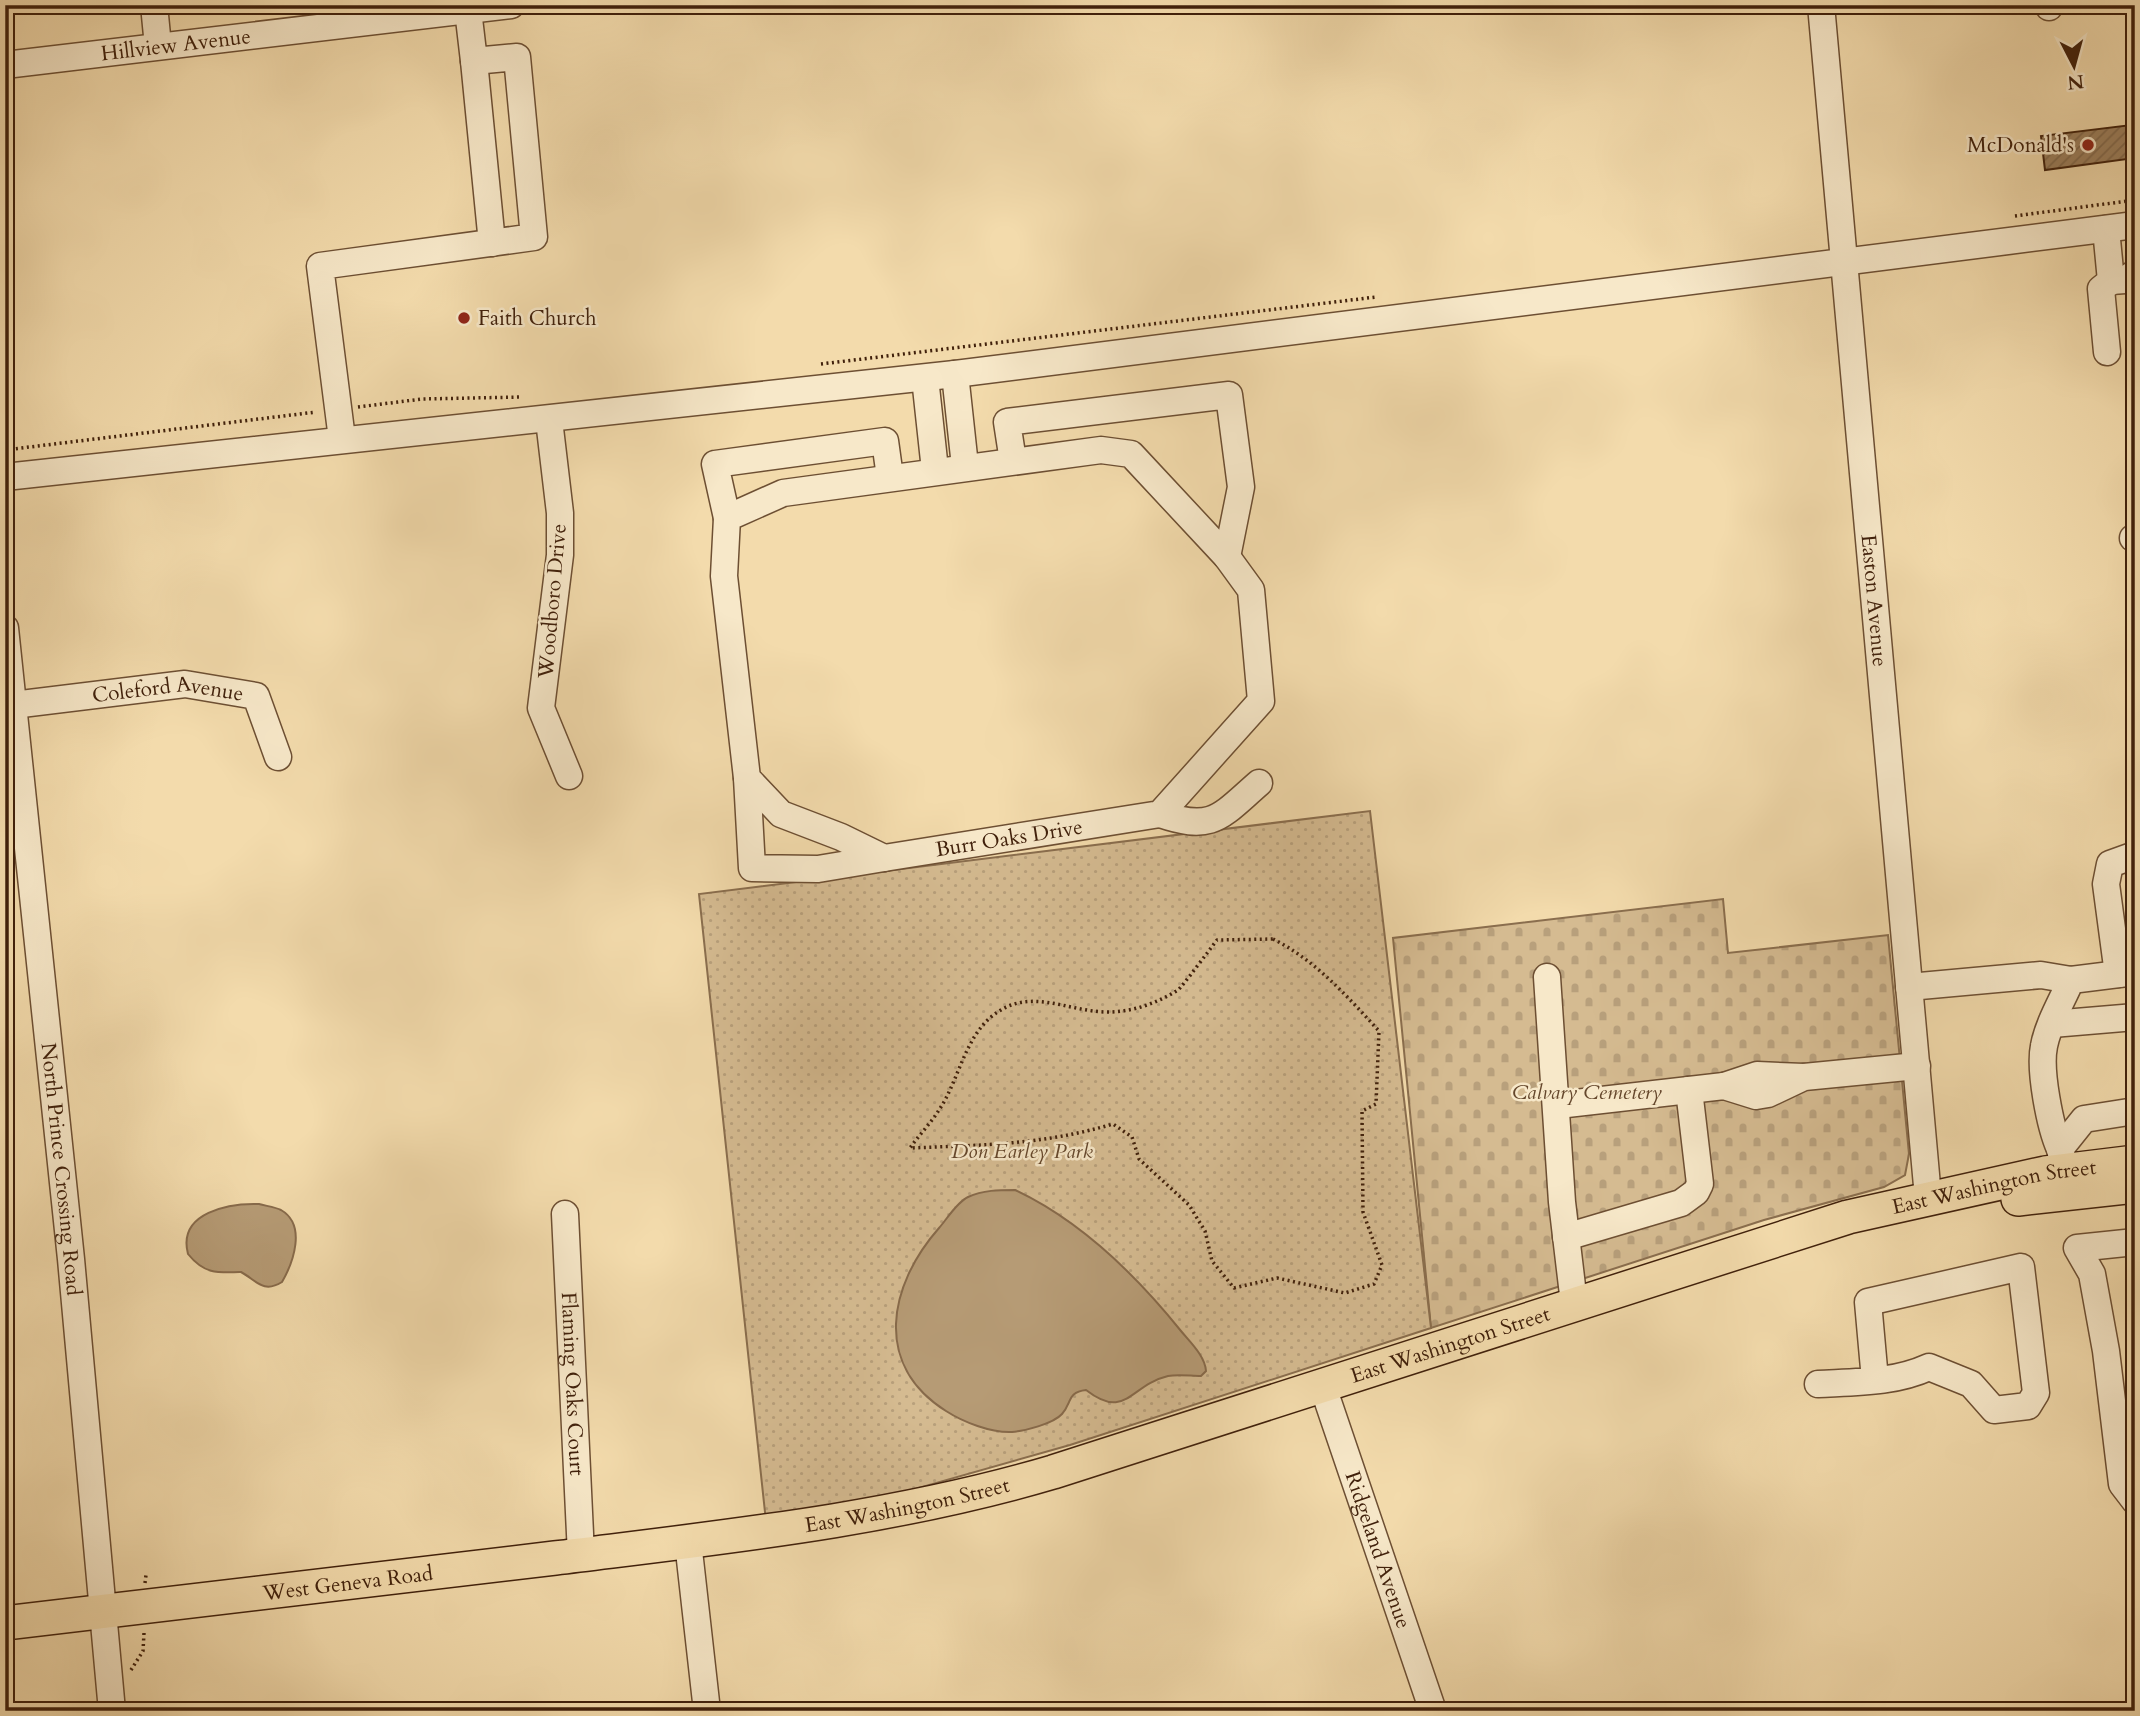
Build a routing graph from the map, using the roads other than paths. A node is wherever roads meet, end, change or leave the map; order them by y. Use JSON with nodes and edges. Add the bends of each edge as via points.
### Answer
{"nodes":[{"id":1,"x":154,"y":5,"type":"edge"},
{"id":2,"x":511,"y":5,"type":"edge"},
{"id":3,"x":1821,"y":5,"type":"edge"},
{"id":4,"x":451,"y":10,"type":"edge"},
{"id":5,"x":158,"y":46,"type":"junction"},
{"id":6,"x":474,"y":61,"type":"junction"},
{"id":7,"x":5,"y":65,"type":"edge"},
{"id":8,"x":2135,"y":225,"type":"edge"},
{"id":9,"x":2106,"y":229,"type":"junction"},
{"id":10,"x":492,"y":243,"type":"junction"},
{"id":11,"x":1845,"y":259,"type":"junction"},
{"id":12,"x":2126,"y":281,"type":"edge"},
{"id":13,"x":2107,"y":352,"type":"dead end"},
{"id":14,"x":955,"y":374,"type":"junction"},
{"id":15,"x":925,"y":378,"type":"junction"},
{"id":16,"x":1130,"y":407,"type":"junction"},
{"id":17,"x":549,"y":420,"type":"junction"},
{"id":18,"x":342,"y":439,"type":"junction"},
{"id":19,"x":1130,"y":454,"type":"junction"},
{"id":20,"x":1013,"y":461,"type":"junction"},
{"id":21,"x":965,"y":466,"type":"junction"},
{"id":22,"x":935,"y":470,"type":"junction"},
{"id":23,"x":5,"y":477,"type":"edge"},
{"id":24,"x":890,"y":477,"type":"junction"},
{"id":25,"x":727,"y":518,"type":"junction"},
{"id":26,"x":1227,"y":557,"type":"junction"},
{"id":27,"x":5,"y":628,"type":"edge"},
{"id":28,"x":13,"y":705,"type":"junction"},
{"id":29,"x":278,"y":757,"type":"dead end"},
{"id":30,"x":569,"y":776,"type":"dead end"},
{"id":31,"x":747,"y":778,"type":"junction"},
{"id":32,"x":1259,"y":783,"type":"dead end"},
{"id":33,"x":1160,"y":814,"type":"junction"},
{"id":34,"x":2135,"y":855,"type":"edge"},
{"id":35,"x":884,"y":858,"type":"junction"},
{"id":36,"x":2110,"y":915,"type":"junction"},
{"id":37,"x":2135,"y":936,"type":"edge"},
{"id":38,"x":2126,"y":973,"type":"edge"},
{"id":39,"x":1547,"y":977,"type":"dead end"},
{"id":40,"x":2071,"y":980,"type":"junction"},
{"id":41,"x":1909,"y":987,"type":"junction"},
{"id":42,"x":2135,"y":1017,"type":"edge"},
{"id":43,"x":2052,"y":1024,"type":"junction"},
{"id":44,"x":1917,"y":1066,"type":"junction"},
{"id":45,"x":1689,"y":1090,"type":"junction"},
{"id":46,"x":1558,"y":1105,"type":"junction"},
{"id":47,"x":2135,"y":1111,"type":"edge"},
{"id":48,"x":2062,"y":1159,"type":"junction"},
{"id":49,"x":2135,"y":1162,"type":"edge"},
{"id":50,"x":2135,"y":1186,"type":"edge"},
{"id":51,"x":1928,"y":1197,"type":"junction"},
{"id":52,"x":565,"y":1213,"type":"dead end"},
{"id":53,"x":1848,"y":1217,"type":"junction"},
{"id":54,"x":1566,"y":1237,"type":"junction"},
{"id":55,"x":2135,"y":1242,"type":"edge"},
{"id":56,"x":1574,"y":1303,"type":"junction"},
{"id":57,"x":1875,"y":1380,"type":"junction"},
{"id":58,"x":1818,"y":1384,"type":"dead end"},
{"id":59,"x":1323,"y":1387,"type":"junction"},
{"id":60,"x":2124,"y":1421,"type":"edge"},
{"id":61,"x":2135,"y":1501,"type":"edge"},
{"id":62,"x":688,"y":1542,"type":"junction"},
{"id":63,"x":580,"y":1555,"type":"junction"},
{"id":64,"x":103,"y":1613,"type":"junction"},
{"id":65,"x":5,"y":1623,"type":"edge"},
{"id":66,"x":112,"y":1711,"type":"edge"},
{"id":67,"x":707,"y":1711,"type":"edge"},
{"id":68,"x":1433,"y":1711,"type":"edge"}],
"edges":[{"from":1,"to":5,"type":"street"},
{"from":2,"to":4,"type":"street","name":"Hillview Avenue"},
{"from":3,"to":11,"type":"street","name":"Easton Avenue"},
{"from":4,"to":5,"type":"street","name":"Hillview Avenue"},
{"from":4,"to":6,"type":"street"},
{"from":5,"to":7,"type":"street","name":"Hillview Avenue"},
{"from":6,"to":10,"type":"street"},
{"from":6,"to":10,"type":"street","via":[[517,57],[519,71],[534,237]]},
{"from":8,"to":9,"type":"street"},
{"from":9,"to":11,"type":"street"},
{"from":9,"to":12,"type":"street"},
{"from":10,"to":18,"type":"street","via":[[320,266]]},
{"from":11,"to":14,"type":"street"},
{"from":11,"to":41,"type":"street","name":"Easton Avenue"},
{"from":12,"to":13,"type":"street","via":[[2101,289]]},
{"from":14,"to":15,"type":"street"},
{"from":14,"to":21,"type":"street"},
{"from":15,"to":17,"type":"street"},
{"from":15,"to":22,"type":"street"},
{"from":16,"to":19,"type":"street"},
{"from":16,"to":20,"type":"street","via":[[1007,422]]},
{"from":16,"to":26,"type":"street","via":[[1229,395],[1241,487]]},
{"from":17,"to":18,"type":"street"},
{"from":17,"to":30,"type":"street","name":"Woodboro Drive","via":[[560,555],[541,708]]},
{"from":18,"to":23,"type":"street"},
{"from":19,"to":20,"type":"street","via":[[1101,450]]},
{"from":19,"to":26,"type":"street"},
{"from":20,"to":21,"type":"street"},
{"from":21,"to":22,"type":"street"},
{"from":22,"to":24,"type":"street"},
{"from":24,"to":25,"type":"street","via":[[783,493]]},
{"from":24,"to":25,"type":"street","via":[[885,441],[715,464]]},
{"from":25,"to":31,"type":"street","via":[[724,576]]},
{"from":26,"to":33,"type":"street","via":[[1251,590],[1261,701]]},
{"from":27,"to":28,"type":"street","name":"North Prince Crossing Road"},
{"from":28,"to":29,"type":"street","name":"Coleford Avenue","via":[[185,684],[256,696]]},
{"from":28,"to":64,"type":"street","name":"North Prince Crossing Road"},
{"from":31,"to":35,"type":"street","via":[[781,814]]},
{"from":31,"to":35,"type":"street","name":"Burr Oaks Drive","via":[[752,868],[818,869]]},
{"from":32,"to":33,"type":"street","via":[[1222,816],[1190,825]]},
{"from":33,"to":35,"type":"street","name":"Burr Oaks Drive"},
{"from":34,"to":36,"type":"street","via":[[2110,864],[2106,884]]},
{"from":36,"to":37,"type":"street"},
{"from":36,"to":38,"type":"street"},
{"from":38,"to":40,"type":"street"},
{"from":39,"to":46,"type":"street"},
{"from":40,"to":41,"type":"street","via":[[2041,975]]},
{"from":40,"to":43,"type":"street"},
{"from":41,"to":44,"type":"street","name":"Easton Avenue"},
{"from":42,"to":43,"type":"street"},
{"from":43,"to":48,"type":"street","via":[[2043,1048],[2050,1126]]},
{"from":44,"to":45,"type":"street","via":[[1804,1077],[1768,1074]]},
{"from":44,"to":51,"type":"street","name":"Easton Avenue"},
{"from":45,"to":46,"type":"street"},
{"from":45,"to":54,"type":"street","via":[[1700,1176],[1696,1192],[1681,1203]]},
{"from":46,"to":54,"type":"street"},
{"from":47,"to":48,"type":"street","via":[[2084,1119]]},
{"from":48,"to":49,"type":"main road","name":"East Washington Street"},
{"from":48,"to":51,"type":"main road","name":"East Washington Street"},
{"from":50,"to":53,"type":"main road"},
{"from":51,"to":53,"type":"main road","name":"East Washington Street"},
{"from":52,"to":63,"type":"street","name":"Flaming Oaks Court"},
{"from":53,"to":56,"type":"main road","name":"East Washington Street"},
{"from":54,"to":56,"type":"street"},
{"from":55,"to":60,"type":"street","via":[[2077,1248],[2092,1274]]},
{"from":56,"to":59,"type":"main road","name":"East Washington Street"},
{"from":57,"to":57,"type":"street","via":[[1905,1378],[1929,1367],[1971,1384],[1994,1410],[2028,1406],[2036,1393],[2021,1267],[1868,1302]]},
{"from":57,"to":58,"type":"street"},
{"from":59,"to":62,"type":"main road","name":"East Washington Street","via":[[995,1489],[845,1521]]},
{"from":59,"to":68,"type":"street","name":"Ridgeland Avenue"},
{"from":60,"to":61,"type":"street","via":[[2122,1484]]},
{"from":62,"to":63,"type":"main road","name":"West Geneva Road"},
{"from":62,"to":67,"type":"street"},
{"from":63,"to":64,"type":"main road","name":"West Geneva Road"},
{"from":64,"to":65,"type":"main road","name":"West Geneva Road"},
{"from":64,"to":66,"type":"street","name":"North Prince Crossing Road"}]}
